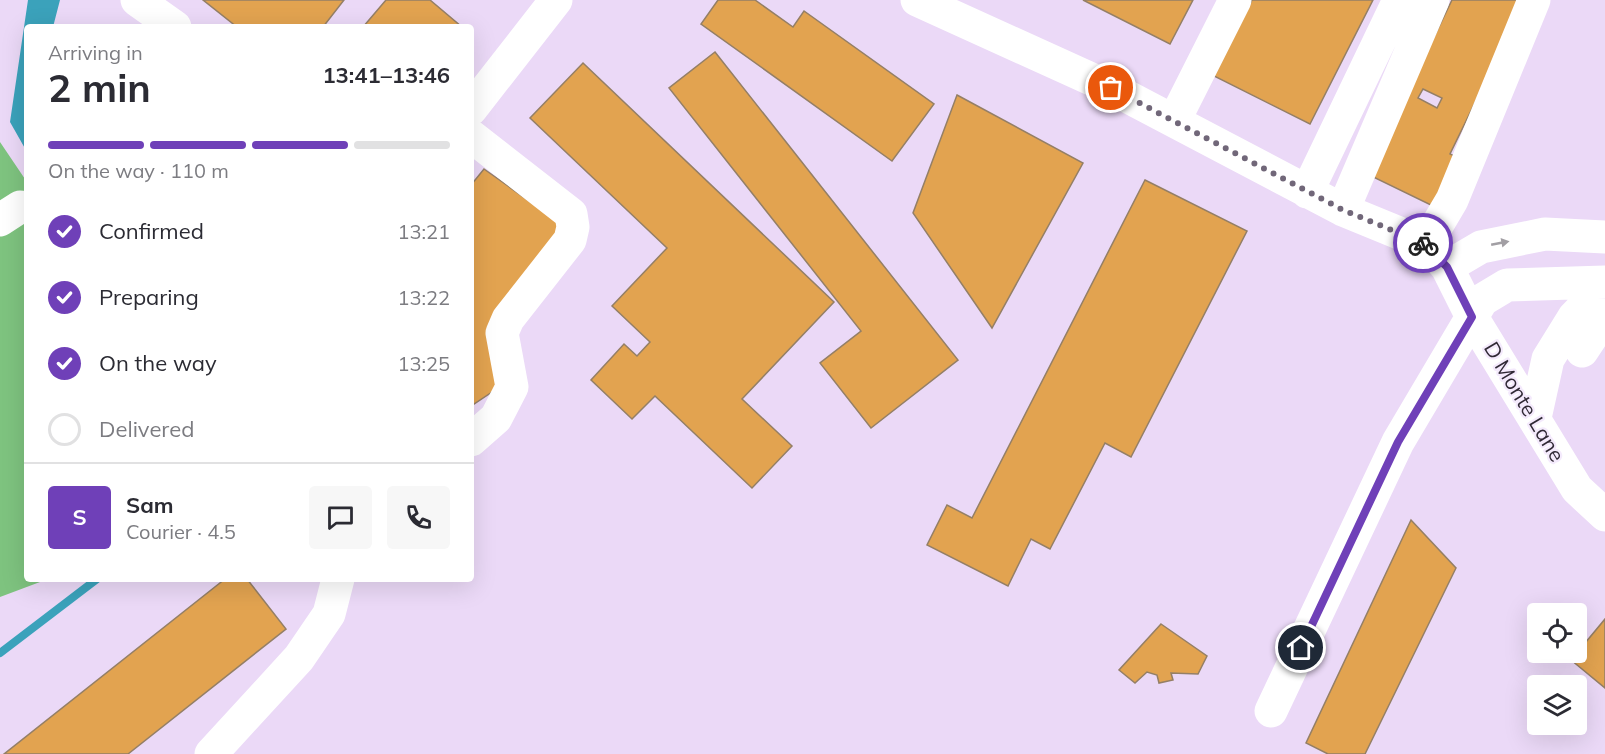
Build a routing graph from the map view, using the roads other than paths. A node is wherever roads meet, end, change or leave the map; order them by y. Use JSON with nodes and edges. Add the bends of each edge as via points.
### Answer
{"nodes":[{"id":1,"x":137,"y":0,"type":"edge"},
{"id":2,"x":556,"y":0,"type":"edge"},
{"id":3,"x":917,"y":0,"type":"edge"},
{"id":4,"x":1235,"y":0,"type":"edge"},
{"id":5,"x":1399,"y":0,"type":"edge"},
{"id":6,"x":1433,"y":0,"type":"edge"},
{"id":7,"x":1534,"y":0,"type":"edge"},
{"id":8,"x":171,"y":24,"type":"edge"},
{"id":9,"x":474,"y":105,"type":"edge"},
{"id":10,"x":1173,"y":121,"type":"junction"},
{"id":11,"x":474,"y":138,"type":"edge"},
{"id":12,"x":1307,"y":192,"type":"junction"},
{"id":13,"x":1343,"y":210,"type":"junction"},
{"id":14,"x":1605,"y":237,"type":"edge"},
{"id":15,"x":1437,"y":256,"type":"junction"},
{"id":16,"x":1605,"y":283,"type":"edge"},
{"id":17,"x":1472,"y":317,"type":"junction"},
{"id":18,"x":1605,"y":323,"type":"edge"},
{"id":19,"x":1582,"y":351,"type":"dead end"},
{"id":20,"x":1535,"y":418,"type":"junction"},
{"id":21,"x":474,"y":437,"type":"edge"},
{"id":22,"x":1605,"y":515,"type":"edge"},
{"id":23,"x":337,"y":582,"type":"edge"},
{"id":24,"x":1271,"y":711,"type":"dead end"},
{"id":25,"x":211,"y":754,"type":"edge"}],
"edges":[{"from":1,"to":8,"type":"street"},
{"from":2,"to":9,"type":"street"},
{"from":3,"to":10,"type":"street","via":[[1111,88]]},
{"from":4,"to":10,"type":"street"},
{"from":5,"to":12,"type":"street"},
{"from":6,"to":13,"type":"street"},
{"from":7,"to":15,"type":"street","via":[[1452,200]]},
{"from":10,"to":12,"type":"street"},
{"from":11,"to":21,"type":"street","via":[[571,214],[573,227],[570,240],[508,319],[502,333],[512,387],[496,418]]},
{"from":12,"to":13,"type":"street"},
{"from":13,"to":15,"type":"street"},
{"from":15,"to":14,"type":"street","one_way":true,"via":[[1545,234]]},
{"from":15,"to":17,"type":"street","name":"D Monte Lane"},
{"from":16,"to":17,"type":"street","via":[[1507,285],[1482,300]]},
{"from":16,"to":20,"type":"street","via":[[1574,316],[1548,359]]},
{"from":17,"to":20,"type":"street","name":"D Monte Lane"},
{"from":17,"to":24,"type":"street","via":[[1398,442]]},
{"from":18,"to":19,"type":"street"},
{"from":20,"to":22,"type":"street","name":"D Monte Lane","via":[[1577,489]]},
{"from":23,"to":25,"type":"street","via":[[329,614],[299,658]]}]}
